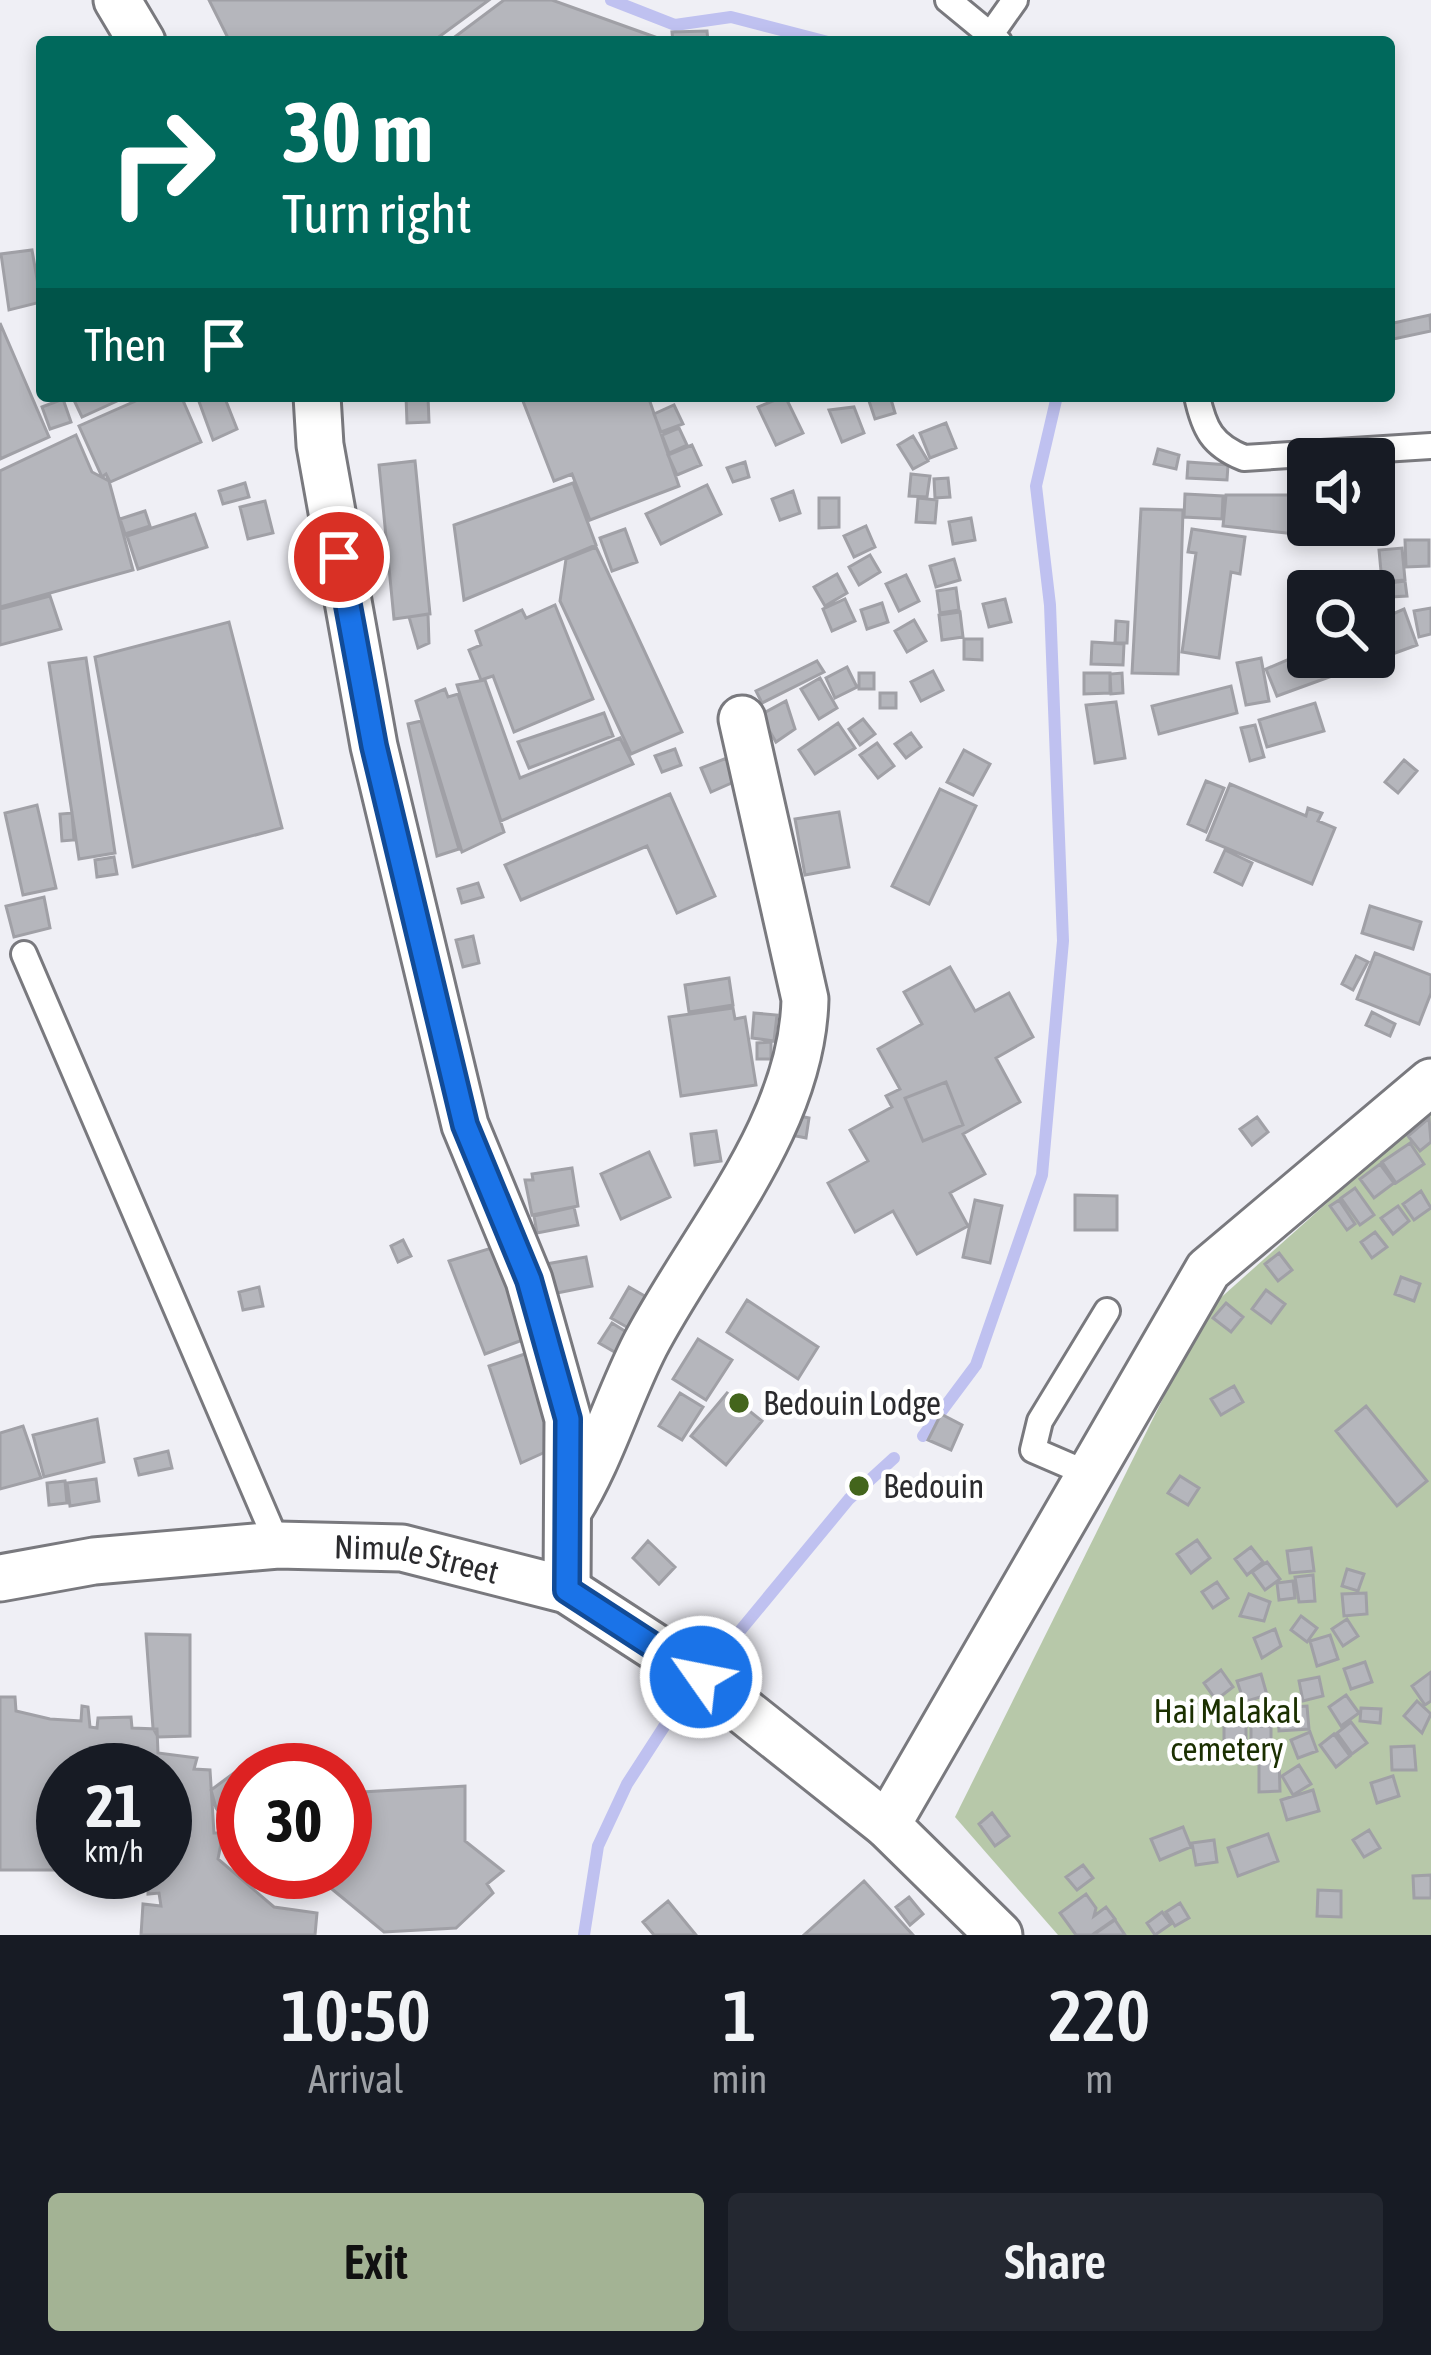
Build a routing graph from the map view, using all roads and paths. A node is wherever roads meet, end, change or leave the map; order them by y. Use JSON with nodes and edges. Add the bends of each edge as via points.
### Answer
{"nodes":[{"id":1,"x":117,"y":0,"type":"edge"},
{"id":2,"x":948,"y":0,"type":"edge"},
{"id":3,"x":1015,"y":0,"type":"edge"},
{"id":4,"x":138,"y":36,"type":"edge"},
{"id":5,"x":993,"y":36,"type":"edge"},
{"id":6,"x":996,"y":36,"type":"edge"},
{"id":7,"x":317,"y":402,"type":"edge"},
{"id":8,"x":1198,"y":402,"type":"edge"},
{"id":9,"x":1431,"y":446,"type":"edge"},
{"id":10,"x":742,"y":719,"type":"dead end"},
{"id":11,"x":23,"y":954,"type":"dead end"},
{"id":12,"x":1431,"y":1082,"type":"edge"},
{"id":13,"x":1106,"y":1311,"type":"dead end"},
{"id":14,"x":1091,"y":1475,"type":"junction"},
{"id":15,"x":567,"y":1514,"type":"junction"},
{"id":16,"x":278,"y":1545,"type":"junction"},
{"id":17,"x":0,"y":1578,"type":"edge"},
{"id":18,"x":567,"y":1590,"type":"junction"},
{"id":19,"x":887,"y":1825,"type":"junction"},
{"id":20,"x":999,"y":1935,"type":"edge"}],
"edges":[{"from":1,"to":4,"type":"street"},
{"from":2,"to":5,"type":"lane"},
{"from":3,"to":6,"type":"lane"},
{"from":7,"to":15,"type":"street","via":[[374,746],[465,1125],[529,1280],[568,1419]]},
{"from":8,"to":9,"type":"lane","via":[[1221,448],[1244,458]]},
{"from":10,"to":15,"type":"street","via":[[805,999],[804,1039],[754,1159],[669,1300]]},
{"from":11,"to":16,"type":"lane"},
{"from":12,"to":14,"type":"street","via":[[1208,1270]]},
{"from":13,"to":14,"type":"lane","via":[[1040,1421],[1033,1450]]},
{"from":14,"to":19,"type":"street"},
{"from":15,"to":18,"type":"street"},
{"from":16,"to":17,"type":"street","name":"Nimule Street"},
{"from":16,"to":18,"type":"street","name":"Nimule Street","via":[[402,1549]]},
{"from":18,"to":19,"type":"street","name":"Nimule Street","via":[[701,1677]]},
{"from":19,"to":20,"type":"street","name":"Nimule Street"}]}
